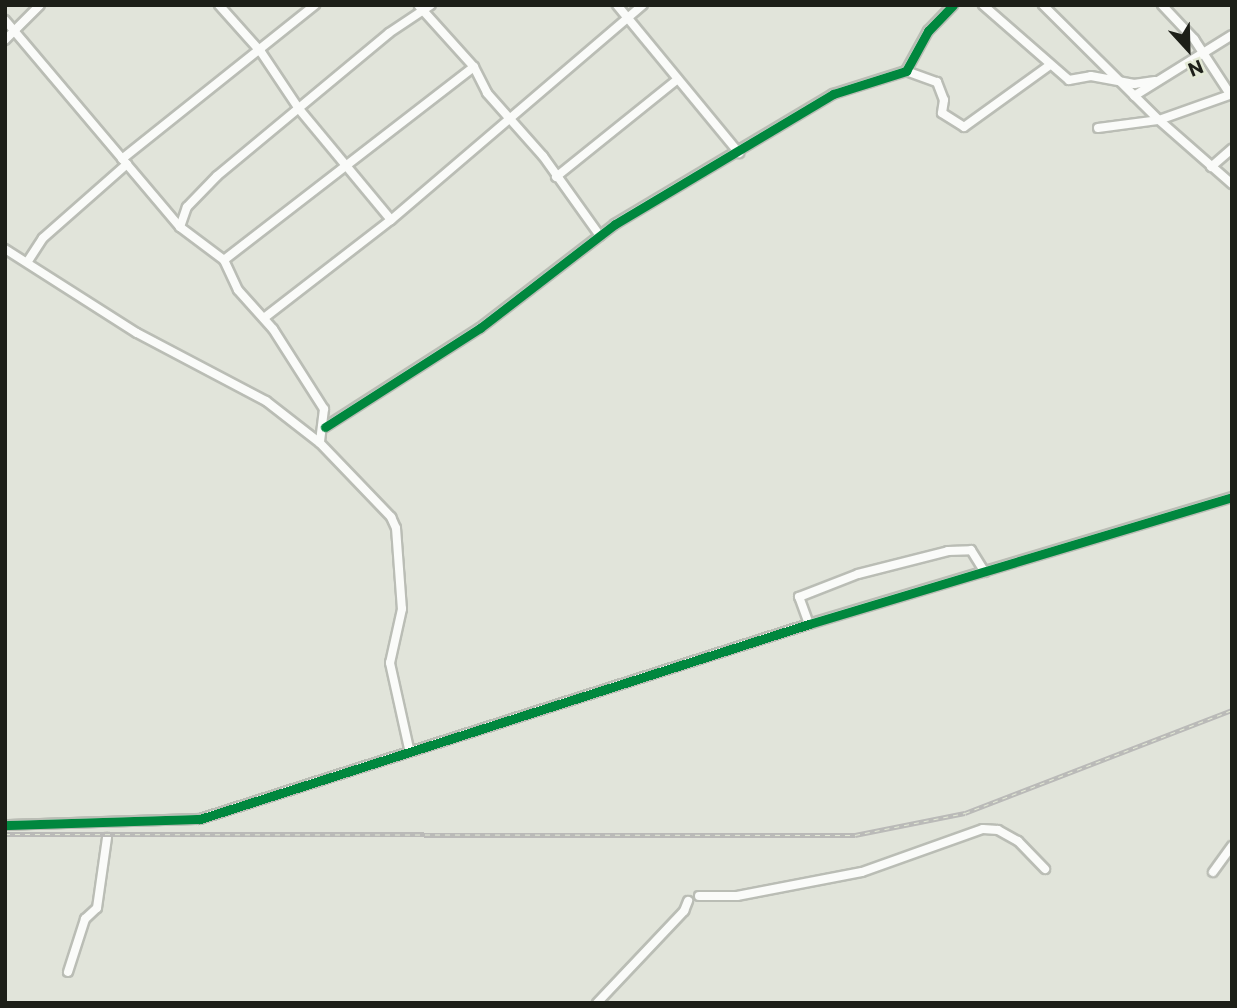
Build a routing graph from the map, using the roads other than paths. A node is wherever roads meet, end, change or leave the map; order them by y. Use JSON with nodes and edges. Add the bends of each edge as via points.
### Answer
{"nodes":[{"id":1,"x":40,"y":5,"type":"edge"},
{"id":2,"x":219,"y":5,"type":"edge"},
{"id":3,"x":315,"y":5,"type":"edge"},
{"id":4,"x":617,"y":5,"type":"edge"},
{"id":5,"x":643,"y":5,"type":"edge"},
{"id":6,"x":953,"y":5,"type":"edge"},
{"id":7,"x":983,"y":5,"type":"edge"},
{"id":8,"x":1162,"y":5,"type":"edge"},
{"id":9,"x":424,"y":6,"type":"edge"},
{"id":10,"x":1044,"y":6,"type":"edge"},
{"id":11,"x":628,"y":19,"type":"junction"},
{"id":12,"x":5,"y":20,"type":"edge"},
{"id":13,"x":13,"y":32,"type":"junction"},
{"id":14,"x":1232,"y":36,"type":"edge"},
{"id":15,"x":5,"y":40,"type":"edge"},
{"id":16,"x":261,"y":52,"type":"junction"},
{"id":17,"x":1202,"y":53,"type":"junction"},
{"id":18,"x":1050,"y":65,"type":"junction"},
{"id":19,"x":474,"y":68,"type":"junction"},
{"id":20,"x":906,"y":71,"type":"junction"},
{"id":21,"x":678,"y":79,"type":"junction"},
{"id":22,"x":1156,"y":80,"type":"junction"},
{"id":23,"x":1121,"y":81,"type":"junction"},
{"id":24,"x":1231,"y":94,"type":"edge"},
{"id":25,"x":1134,"y":96,"type":"junction"},
{"id":26,"x":299,"y":109,"type":"junction"},
{"id":27,"x":510,"y":120,"type":"junction"},
{"id":28,"x":1159,"y":120,"type":"junction"},
{"id":29,"x":1098,"y":128,"type":"dead end"},
{"id":30,"x":1232,"y":149,"type":"edge"},
{"id":31,"x":739,"y":153,"type":"junction"},
{"id":32,"x":125,"y":162,"type":"junction"},
{"id":33,"x":346,"y":166,"type":"junction"},
{"id":34,"x":1211,"y":167,"type":"junction"},
{"id":35,"x":556,"y":177,"type":"junction"},
{"id":36,"x":1232,"y":184,"type":"edge"},
{"id":37,"x":391,"y":220,"type":"junction"},
{"id":38,"x":180,"y":227,"type":"junction"},
{"id":39,"x":600,"y":236,"type":"junction"},
{"id":40,"x":5,"y":248,"type":"edge"},
{"id":41,"x":224,"y":260,"type":"junction"},
{"id":42,"x":28,"y":261,"type":"junction"},
{"id":43,"x":264,"y":318,"type":"junction"},
{"id":44,"x":325,"y":427,"type":"junction"},
{"id":45,"x":320,"y":443,"type":"junction"},
{"id":46,"x":1232,"y":497,"type":"edge"},
{"id":47,"x":985,"y":572,"type":"junction"},
{"id":48,"x":809,"y":624,"type":"junction"},
{"id":49,"x":409,"y":749,"type":"junction"},
{"id":50,"x":5,"y":825,"type":"edge"},
{"id":51,"x":107,"y":838,"type":"dead end"},
{"id":52,"x":1232,"y":846,"type":"edge"},
{"id":53,"x":1045,"y":869,"type":"dead end"},
{"id":54,"x":1213,"y":872,"type":"dead end"},
{"id":55,"x":699,"y":896,"type":"dead end"},
{"id":56,"x":688,"y":901,"type":"dead end"},
{"id":57,"x":68,"y":972,"type":"dead end"},
{"id":58,"x":597,"y":1003,"type":"edge"}],
"edges":[{"from":1,"to":13,"type":"street"},
{"from":2,"to":16,"type":"street"},
{"from":3,"to":16,"type":"street"},
{"from":4,"to":11,"type":"street"},
{"from":5,"to":11,"type":"street"},
{"from":6,"to":20,"type":"street","via":[[928,32]]},
{"from":7,"to":18,"type":"street"},
{"from":8,"to":17,"type":"street"},
{"from":9,"to":19,"type":"street"},
{"from":9,"to":26,"type":"street"},
{"from":10,"to":23,"type":"street"},
{"from":11,"to":21,"type":"street"},
{"from":11,"to":27,"type":"street"},
{"from":12,"to":13,"type":"street"},
{"from":13,"to":15,"type":"street"},
{"from":13,"to":32,"type":"street"},
{"from":14,"to":17,"type":"street"},
{"from":16,"to":26,"type":"street"},
{"from":16,"to":32,"type":"street"},
{"from":17,"to":22,"type":"street"},
{"from":17,"to":24,"type":"street"},
{"from":18,"to":20,"type":"street","via":[[964,127],[942,113],[944,100],[937,82]]},
{"from":18,"to":23,"type":"street","via":[[1069,80],[1091,76]]},
{"from":19,"to":27,"type":"street","via":[[479,82]]},
{"from":19,"to":33,"type":"street"},
{"from":20,"to":31,"type":"street","via":[[834,94]]},
{"from":21,"to":31,"type":"street"},
{"from":21,"to":35,"type":"street"},
{"from":22,"to":23,"type":"street"},
{"from":22,"to":25,"type":"street"},
{"from":23,"to":25,"type":"street"},
{"from":24,"to":28,"type":"street"},
{"from":25,"to":28,"type":"street"},
{"from":26,"to":33,"type":"street"},
{"from":26,"to":38,"type":"street","via":[[199,193],[187,207]]},
{"from":27,"to":35,"type":"street"},
{"from":27,"to":37,"type":"street"},
{"from":28,"to":29,"type":"street"},
{"from":28,"to":34,"type":"street"},
{"from":30,"to":34,"type":"street"},
{"from":31,"to":39,"type":"street"},
{"from":32,"to":38,"type":"street"},
{"from":32,"to":42,"type":"street","via":[[43,238]]},
{"from":33,"to":37,"type":"street"},
{"from":33,"to":41,"type":"street"},
{"from":34,"to":36,"type":"street"},
{"from":35,"to":39,"type":"street"},
{"from":37,"to":43,"type":"street"},
{"from":38,"to":41,"type":"street"},
{"from":39,"to":44,"type":"street","via":[[480,328]]},
{"from":40,"to":42,"type":"street"},
{"from":41,"to":43,"type":"street","via":[[238,290]]},
{"from":42,"to":45,"type":"street","via":[[137,333],[266,401]]},
{"from":43,"to":44,"type":"street","via":[[324,409]]},
{"from":44,"to":45,"type":"street"},
{"from":45,"to":49,"type":"street","via":[[396,528],[402,609],[390,663]]},
{"from":46,"to":47,"type":"street"},
{"from":47,"to":48,"type":"street"},
{"from":47,"to":48,"type":"street","via":[[971,550],[948,551],[858,574],[799,597]]},
{"from":48,"to":49,"type":"street"},
{"from":49,"to":50,"type":"street","via":[[200,819]]},
{"from":51,"to":57,"type":"street","via":[[97,908],[85,919]]},
{"from":52,"to":54,"type":"street"},
{"from":53,"to":55,"type":"street","via":[[1018,841],[998,830],[983,829],[863,872],[737,896]]},
{"from":56,"to":58,"type":"street","via":[[684,911]]}]}
